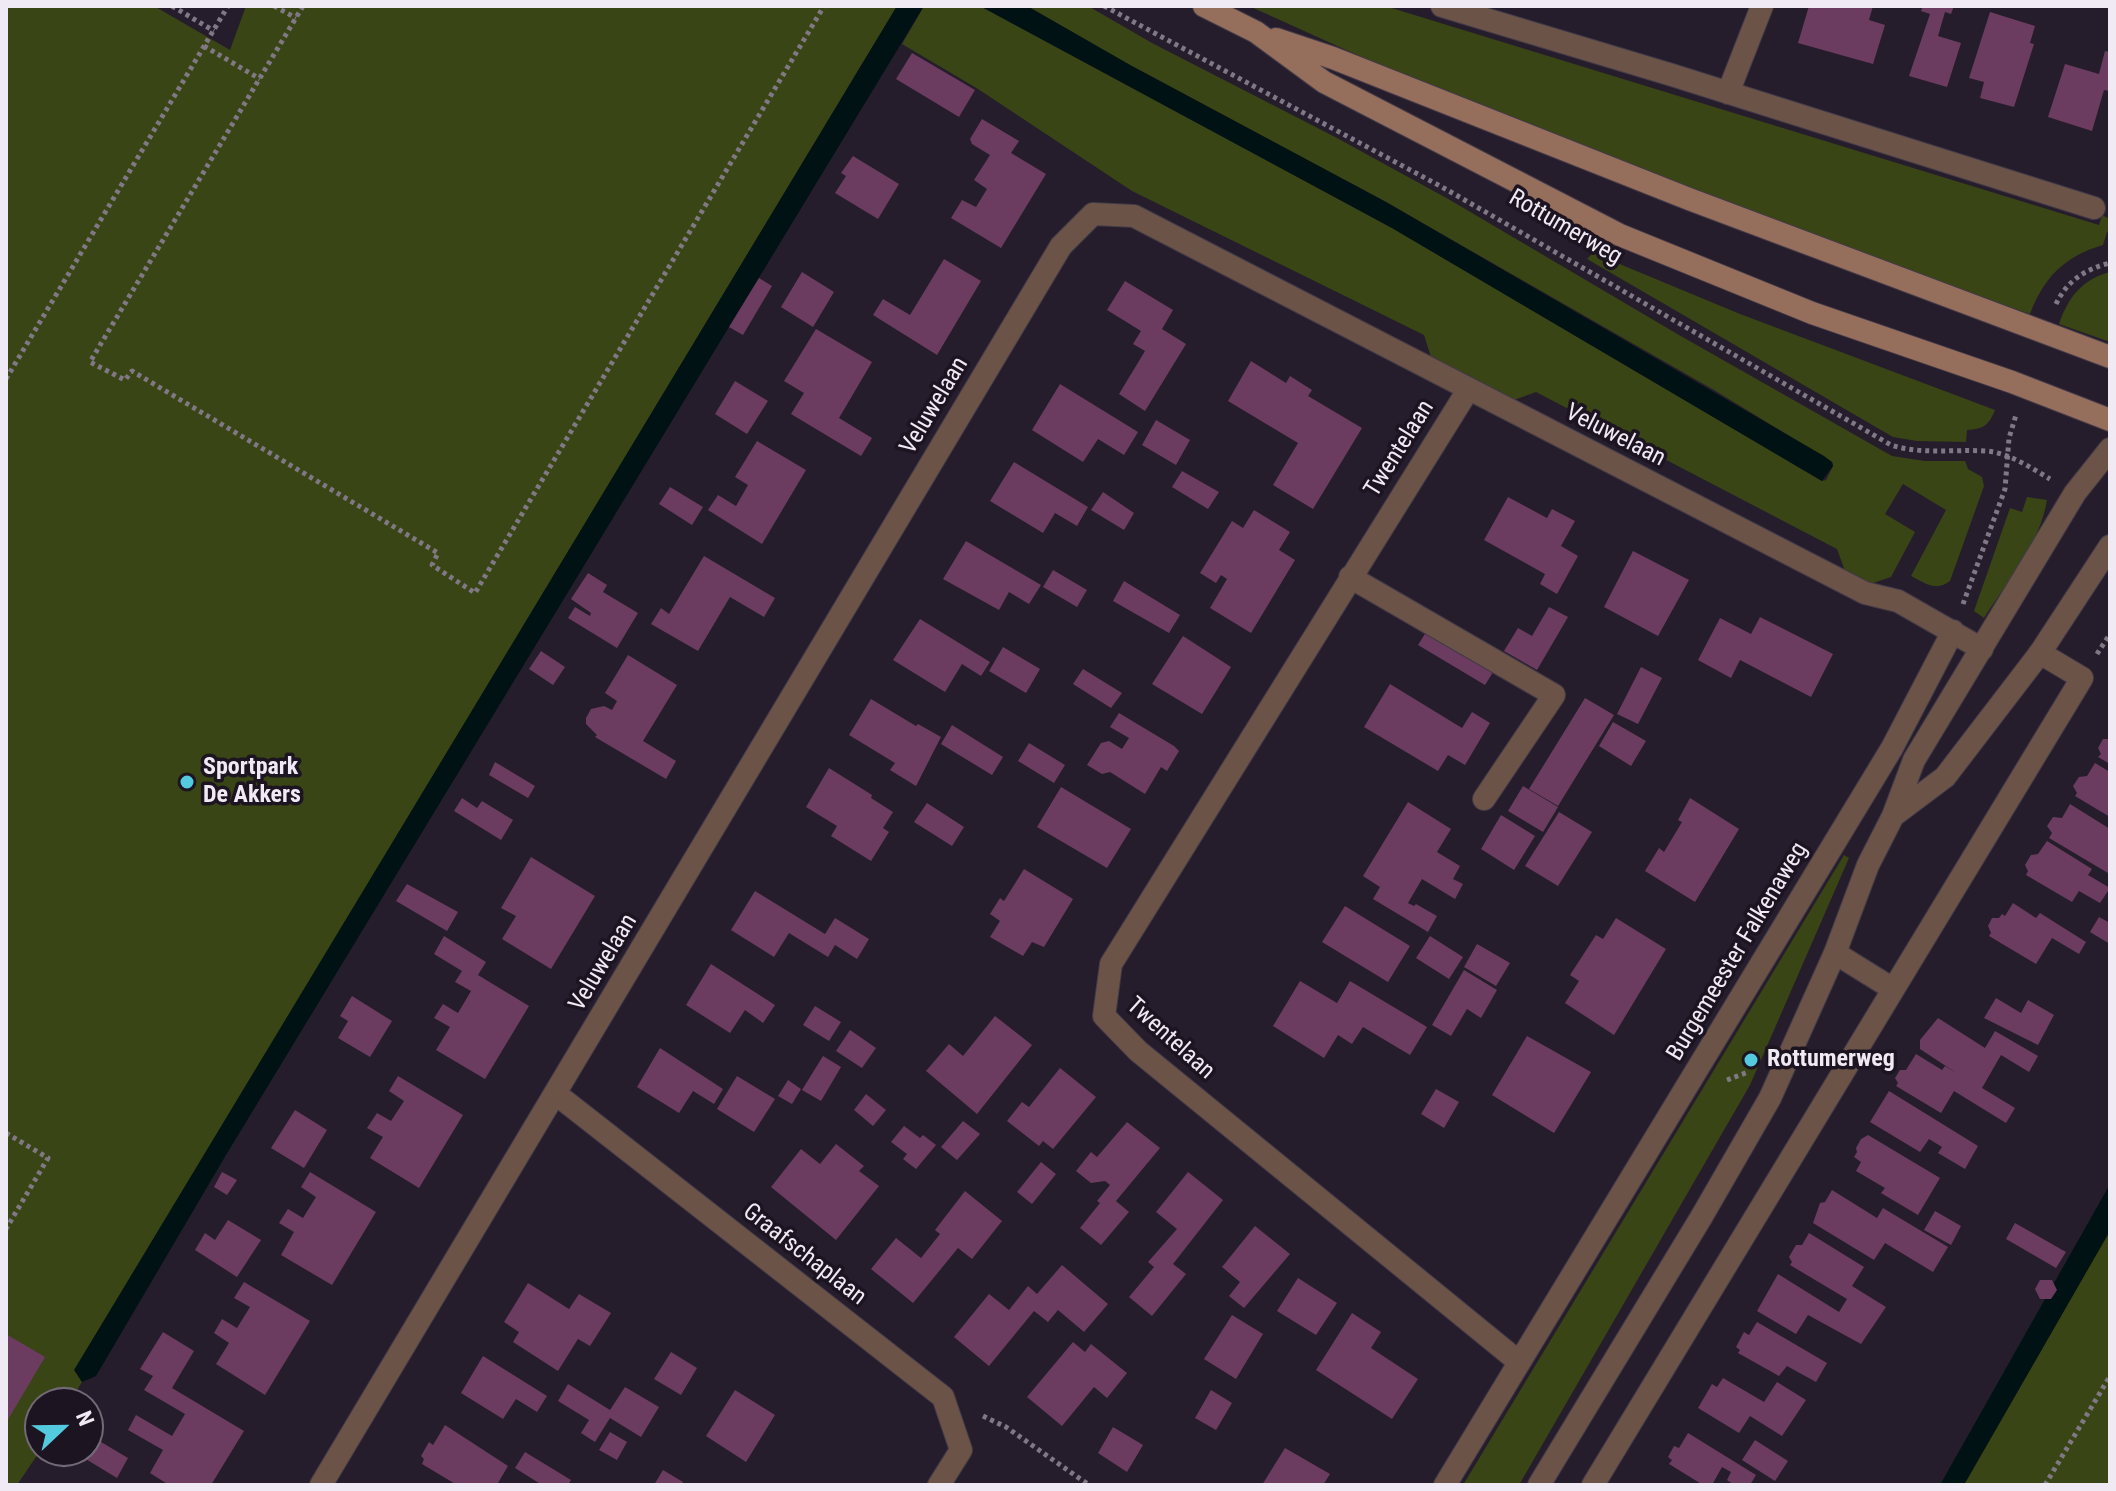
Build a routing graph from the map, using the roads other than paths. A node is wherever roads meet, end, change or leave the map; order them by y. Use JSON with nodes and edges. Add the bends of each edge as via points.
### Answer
{"nodes":[{"id":1,"x":1204,"y":6,"type":"edge"},
{"id":2,"x":1442,"y":6,"type":"edge"},
{"id":3,"x":1762,"y":6,"type":"edge"},
{"id":4,"x":1256,"y":32,"type":"junction"},
{"id":5,"x":1728,"y":93,"type":"junction"},
{"id":6,"x":2094,"y":208,"type":"dead end"},
{"id":7,"x":2110,"y":357,"type":"edge"},
{"id":8,"x":1468,"y":390,"type":"junction"},
{"id":9,"x":2110,"y":420,"type":"edge"},
{"id":10,"x":2110,"y":449,"type":"edge"},
{"id":11,"x":2110,"y":546,"type":"edge"},
{"id":12,"x":1350,"y":577,"type":"junction"},
{"id":13,"x":1953,"y":631,"type":"junction"},
{"id":14,"x":1982,"y":649,"type":"junction"},
{"id":15,"x":2040,"y":653,"type":"junction"},
{"id":16,"x":1484,"y":799,"type":"dead end"},
{"id":17,"x":1893,"y":816,"type":"junction"},
{"id":18,"x":1835,"y":953,"type":"junction"},
{"id":19,"x":1893,"y":989,"type":"junction"},
{"id":20,"x":556,"y":1094,"type":"junction"},
{"id":21,"x":1519,"y":1362,"type":"junction"},
{"id":22,"x":321,"y":1485,"type":"edge"},
{"id":23,"x":939,"y":1485,"type":"edge"},
{"id":24,"x":1445,"y":1485,"type":"edge"},
{"id":25,"x":1539,"y":1485,"type":"edge"},
{"id":26,"x":1593,"y":1485,"type":"edge"}],
"edges":[{"from":1,"to":4,"type":"main road","name":"Rottumerweg"},
{"from":2,"to":5,"type":"street"},
{"from":3,"to":5,"type":"street"},
{"from":4,"to":7,"type":"main road","name":"Rottumerweg"},
{"from":4,"to":9,"type":"main road","name":"Rottumerweg","via":[[1324,82],[1620,235],[1812,313]]},
{"from":5,"to":6,"type":"street"},
{"from":8,"to":12,"type":"street","name":"Twentelaan"},
{"from":8,"to":13,"type":"street","name":"Veluwelaan","via":[[1865,593],[1898,601]]},
{"from":8,"to":20,"type":"street","name":"Veluwelaan","via":[[1134,216],[1093,214],[1061,246]]},
{"from":10,"to":14,"type":"street","via":[[2075,493]]},
{"from":11,"to":15,"type":"street"},
{"from":12,"to":16,"type":"street","via":[[1554,695]]},
{"from":12,"to":21,"type":"street","name":"Twentelaan","via":[[1111,964],[1104,1016],[1138,1051]]},
{"from":13,"to":14,"type":"street","name":"Veluwelaan"},
{"from":13,"to":21,"type":"street","name":"Burgemeester Falkenaweg","via":[[1892,748]]},
{"from":14,"to":17,"type":"street","via":[[1914,760]]},
{"from":15,"to":17,"type":"street","via":[[1945,777]]},
{"from":15,"to":19,"type":"street","via":[[2082,678]]},
{"from":17,"to":18,"type":"street"},
{"from":18,"to":19,"type":"street"},
{"from":18,"to":25,"type":"street","via":[[1770,1098]]},
{"from":19,"to":26,"type":"street"},
{"from":20,"to":22,"type":"street","name":"Veluwelaan"},
{"from":20,"to":23,"type":"street","name":"Graafschaplaan","via":[[943,1397],[961,1450]]},
{"from":21,"to":24,"type":"street","name":"Burgemeester Falkenaweg"}]}
